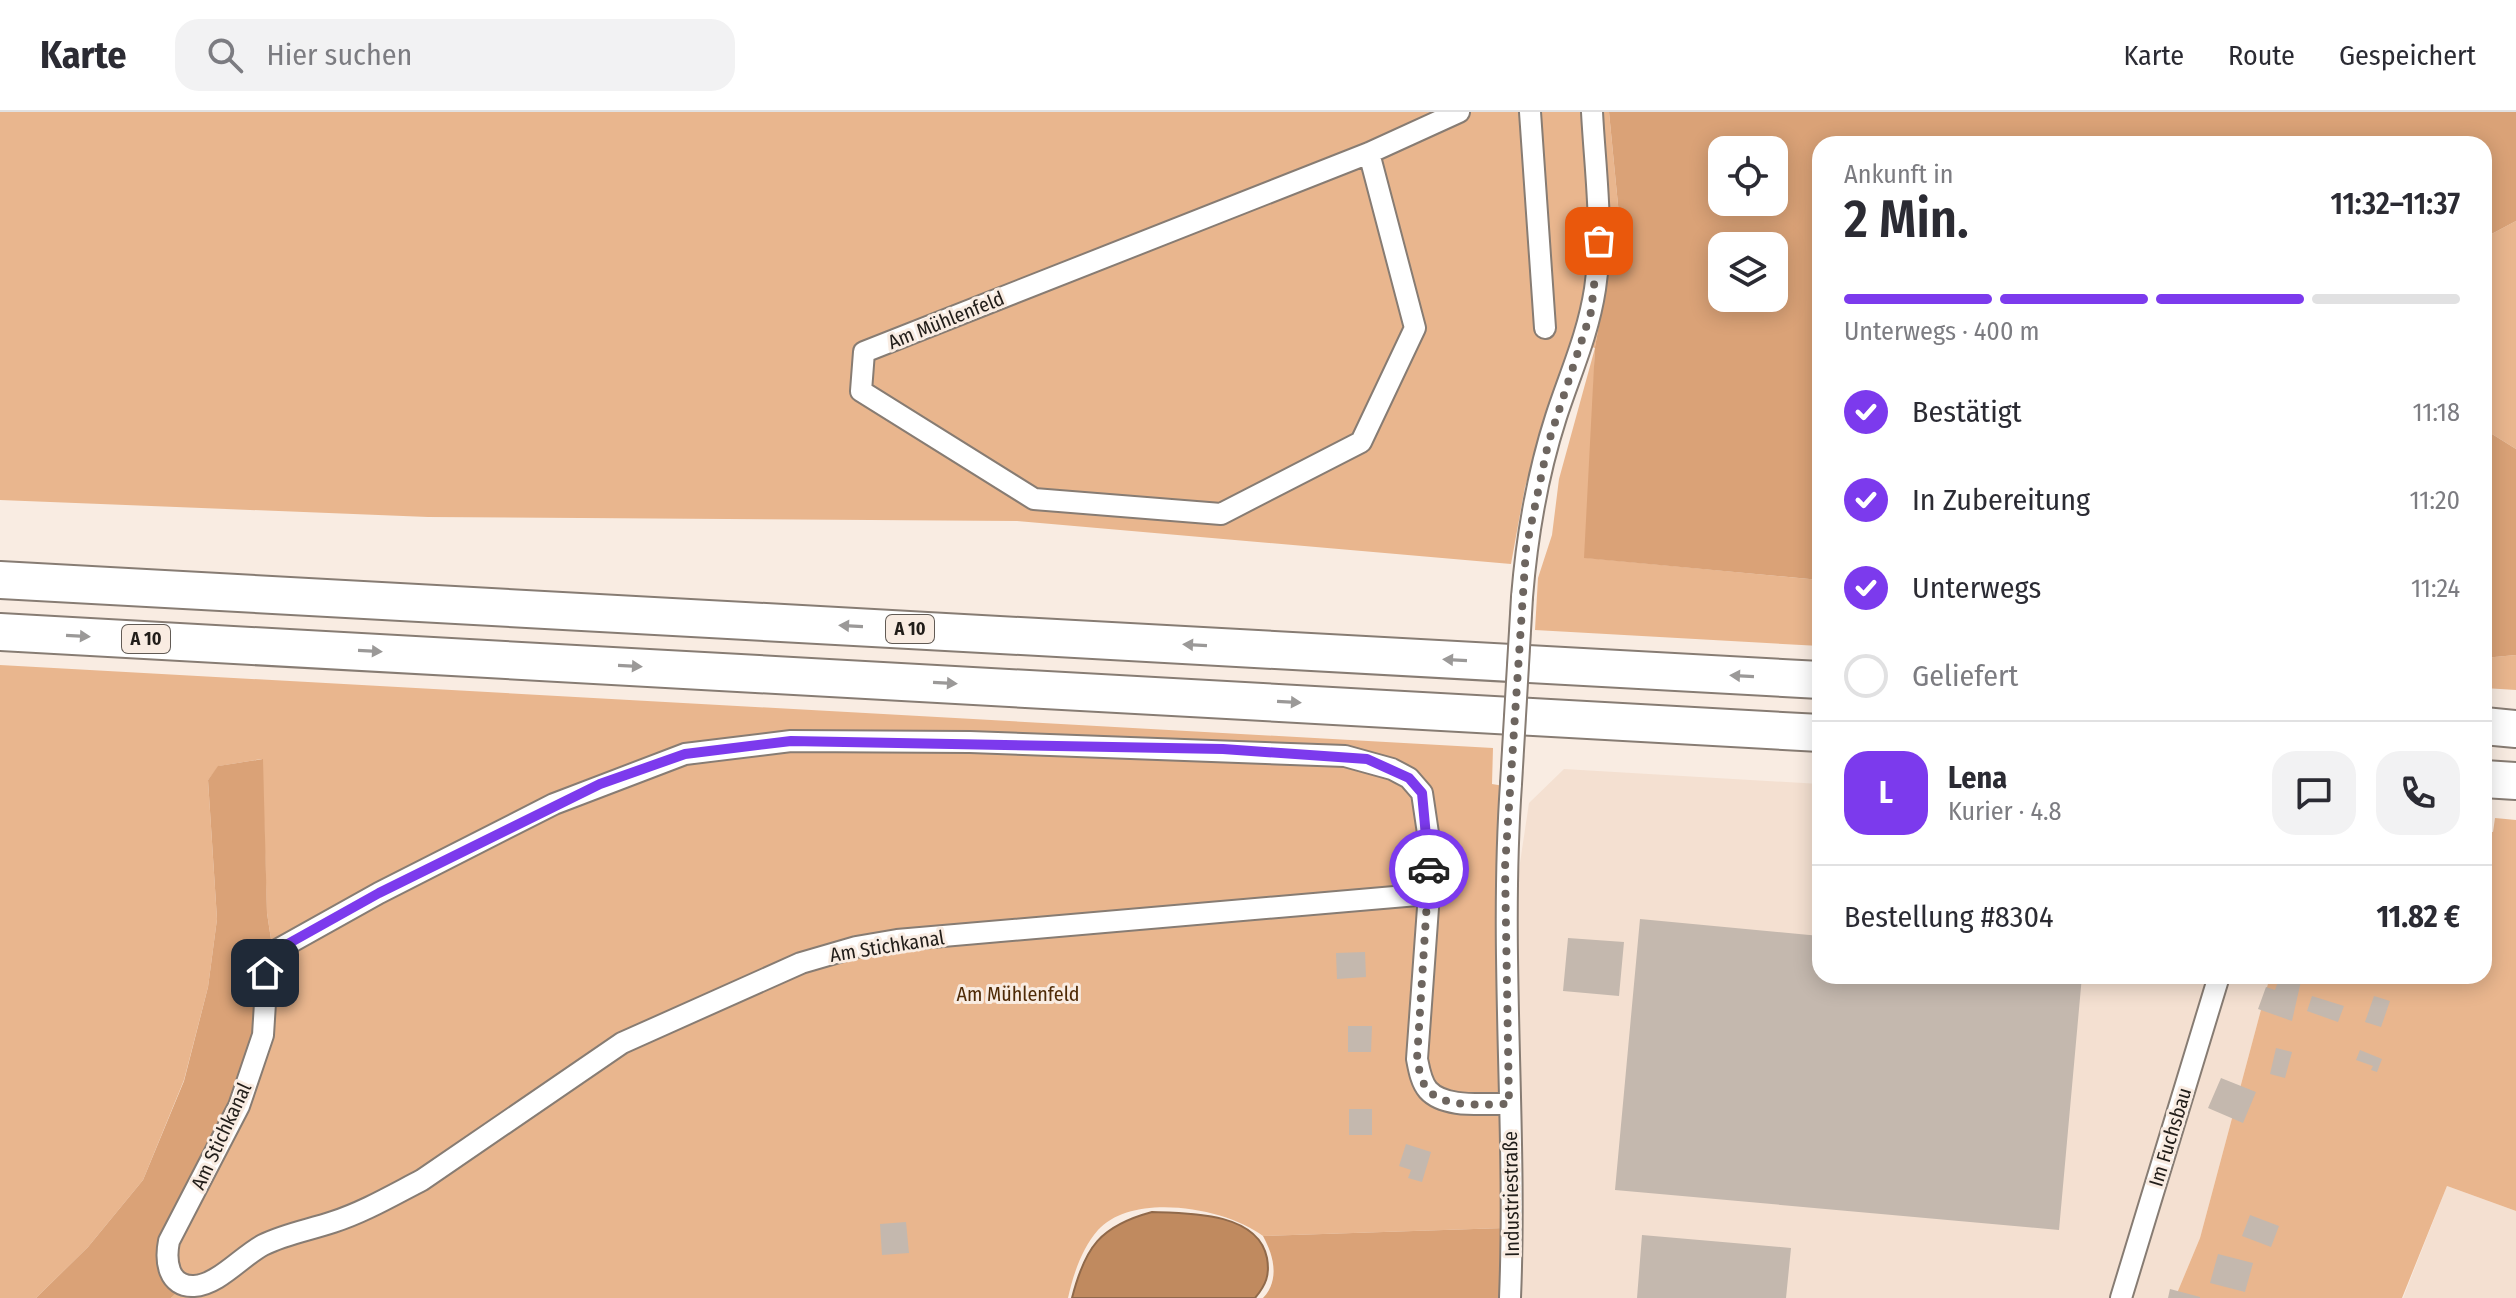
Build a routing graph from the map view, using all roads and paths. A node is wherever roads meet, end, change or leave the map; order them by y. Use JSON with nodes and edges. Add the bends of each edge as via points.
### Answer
{"nodes":[{"id":1,"x":1459,"y":112,"type":"edge"},
{"id":2,"x":1530,"y":112,"type":"edge"},
{"id":3,"x":1592,"y":112,"type":"edge"},
{"id":4,"x":1369,"y":153,"type":"junction"},
{"id":5,"x":1545,"y":328,"type":"dead end"},
{"id":6,"x":0,"y":580,"type":"edge"},
{"id":7,"x":0,"y":632,"type":"edge"},
{"id":8,"x":1812,"y":680,"type":"edge"},
{"id":9,"x":2492,"y":727,"type":"edge"},
{"id":10,"x":2516,"y":729,"type":"edge"},
{"id":11,"x":1812,"y":733,"type":"edge"},
{"id":12,"x":2492,"y":780,"type":"edge"},
{"id":13,"x":2516,"y":781,"type":"edge"},
{"id":14,"x":1429,"y":894,"type":"junction"},
{"id":15,"x":2217,"y":984,"type":"edge"},
{"id":16,"x":1509,"y":1104,"type":"junction"},
{"id":17,"x":1510,"y":1298,"type":"edge"},
{"id":18,"x":2121,"y":1298,"type":"edge"}],
"edges":[{"from":1,"to":4,"type":"street","name":"Am Mühlenfeld"},
{"from":2,"to":5,"type":"street"},
{"from":3,"to":16,"type":"street","name":"Industriestraße","bridge":true,"via":[[1599,223],[1596,287],[1538,482],[1522,597],[1505,867]]},
{"from":4,"to":4,"type":"street","name":"Am Mühlenfeld","via":[[864,352],[861,391],[1034,499],[1221,514],[1361,442],[1415,328]]},
{"from":8,"to":6,"type":"highway","number":"A 10","one_way":true},
{"from":7,"to":11,"type":"highway","number":"A 10","one_way":true},
{"from":9,"to":10,"type":"highway"},
{"from":12,"to":13,"type":"highway"},
{"from":14,"to":14,"type":"street","name":"Am Stichkanal","via":[[1422,793],[1409,778],[1367,759],[970,742],[791,741],[685,754],[554,804],[268,955],[263,1035],[224,1139],[169,1241],[169,1271],[183,1284],[205,1284],[267,1243],[390,1197],[622,1043],[828,954],[897,940]]},
{"from":14,"to":16,"type":"street","name":"Am Stichkanal","via":[[1417,1059],[1421,1076],[1428,1091],[1448,1100]]},
{"from":15,"to":18,"type":"street","name":"Im Fuchsbau"},
{"from":16,"to":17,"type":"street","name":"Industriestraße"}]}
